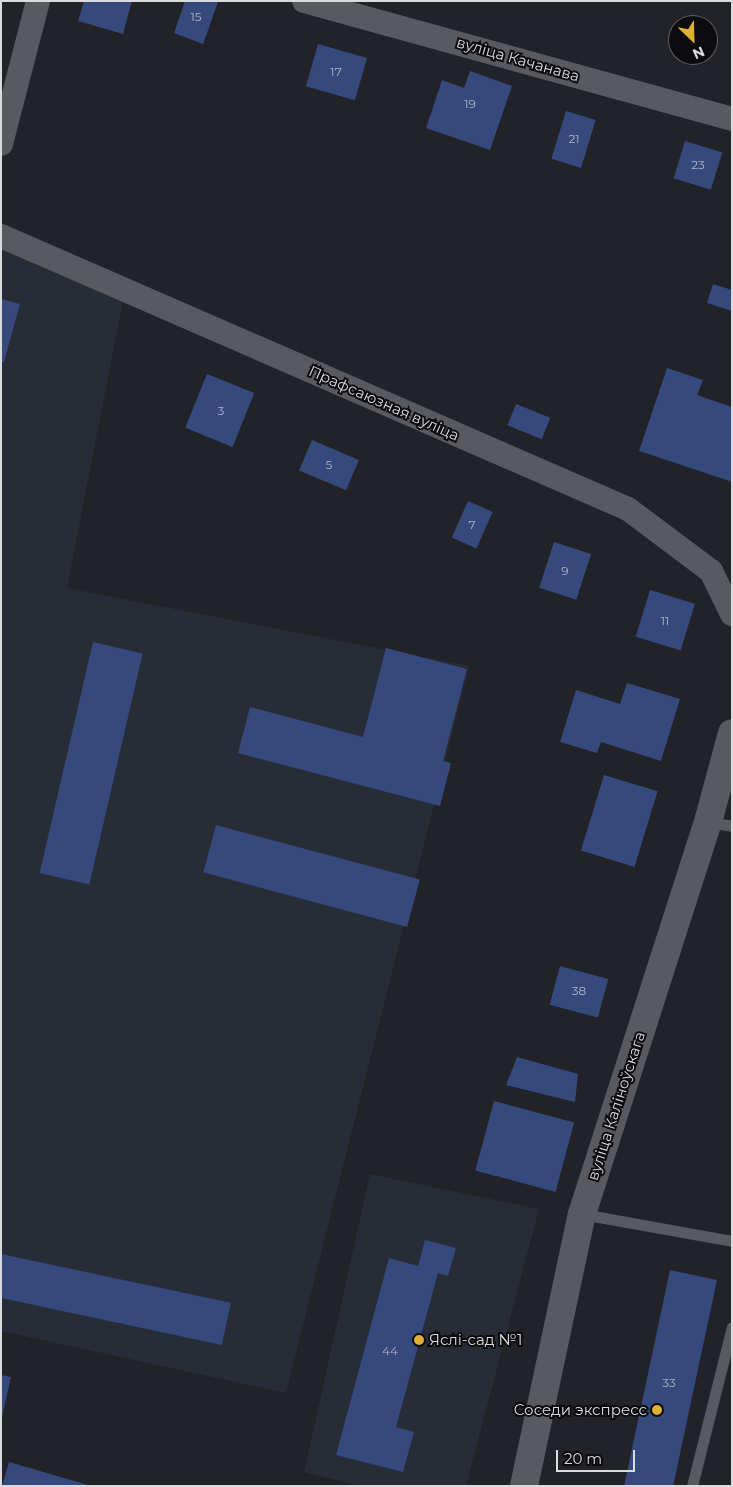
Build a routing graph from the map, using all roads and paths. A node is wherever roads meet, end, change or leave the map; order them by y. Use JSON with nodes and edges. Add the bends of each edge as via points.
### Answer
{"nodes":[{"id":1,"x":38,"y":1,"type":"edge"},
{"id":2,"x":304,"y":1,"type":"edge"},
{"id":3,"x":732,"y":119,"type":"edge"},
{"id":4,"x":1,"y":144,"type":"edge"},
{"id":5,"x":1,"y":236,"type":"edge"},
{"id":6,"x":732,"y":614,"type":"edge"},
{"id":7,"x":732,"y":733,"type":"edge"},
{"id":8,"x":720,"y":824,"type":"edge"},
{"id":9,"x":582,"y":1214,"type":"junction"},
{"id":10,"x":732,"y":1241,"type":"edge"},
{"id":11,"x":732,"y":1327,"type":"edge"},
{"id":12,"x":524,"y":1486,"type":"edge"},
{"id":13,"x":692,"y":1486,"type":"edge"}],
"edges":[{"from":1,"to":4,"type":"street"},
{"from":2,"to":3,"type":"street","name":"вуліца Качанава"},
{"from":5,"to":6,"type":"street","name":"Прафсаюзная вуліца","via":[[628,509],[711,571]]},
{"from":7,"to":8,"type":"main road","name":"вуліца Каліноўскага"},
{"from":8,"to":9,"type":"main road","name":"вуліца Каліноўскага"},
{"from":9,"to":10,"type":"lane"},
{"from":9,"to":12,"type":"main road","name":"вуліца Каліноўскага"},
{"from":11,"to":13,"type":"lane"}]}
